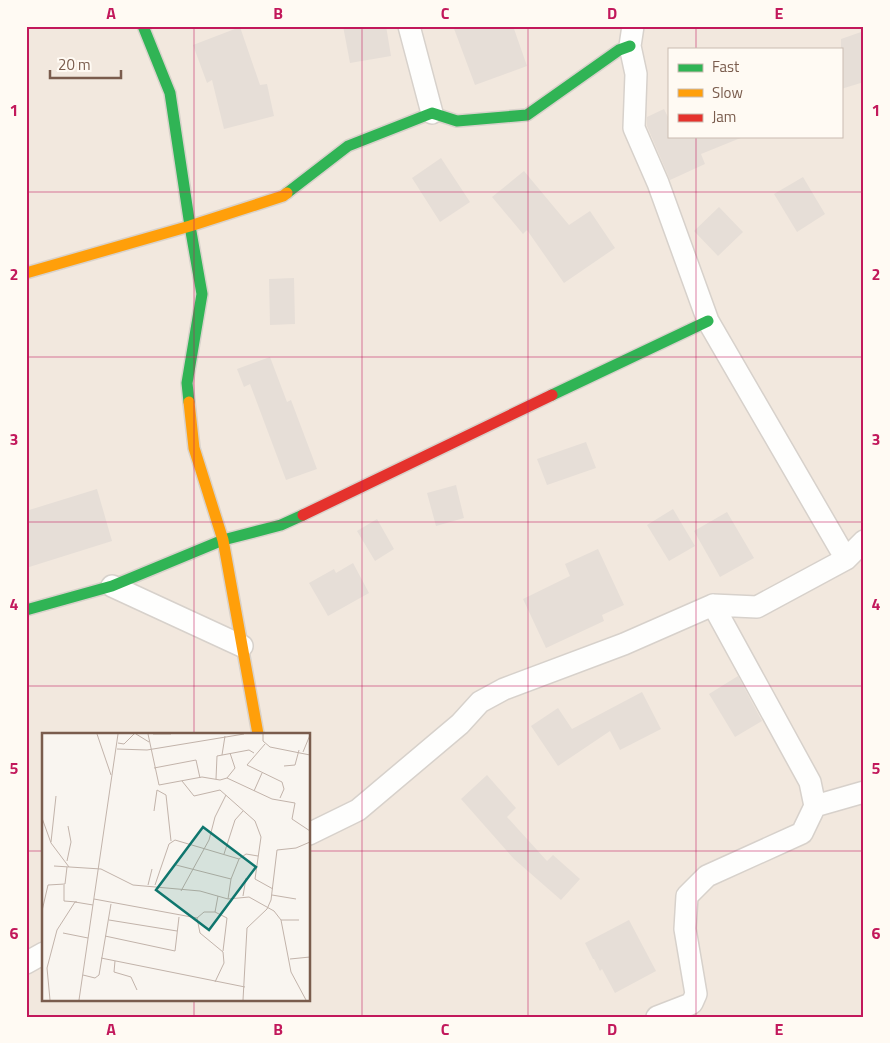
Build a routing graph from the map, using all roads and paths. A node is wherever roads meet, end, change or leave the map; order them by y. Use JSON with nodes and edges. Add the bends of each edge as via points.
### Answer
{"nodes":[{"id":1,"x":143,"y":26,"type":"edge"},
{"id":2,"x":409,"y":26,"type":"edge"},
{"id":3,"x":632,"y":36,"type":"edge"},
{"id":4,"x":432,"y":113,"type":"junction"},
{"id":5,"x":190,"y":226,"type":"junction"},
{"id":6,"x":26,"y":273,"type":"edge"},
{"id":7,"x":708,"y":321,"type":"junction"},
{"id":8,"x":222,"y":540,"type":"junction"},
{"id":9,"x":864,"y":541,"type":"edge"},
{"id":10,"x":846,"y":559,"type":"junction"},
{"id":11,"x":112,"y":586,"type":"junction"},
{"id":12,"x":713,"y":605,"type":"junction"},
{"id":13,"x":26,"y":610,"type":"edge"},
{"id":14,"x":242,"y":646,"type":"junction"},
{"id":15,"x":258,"y":733,"type":"edge"},
{"id":16,"x":864,"y":792,"type":"edge"},
{"id":17,"x":816,"y":806,"type":"junction"},
{"id":18,"x":310,"y":834,"type":"edge"},
{"id":19,"x":42,"y":954,"type":"edge"},
{"id":20,"x":26,"y":963,"type":"edge"},
{"id":21,"x":665,"y":1016,"type":"edge"}],
"edges":[{"from":1,"to":5,"type":"street","via":[[170,92]]},
{"from":2,"to":4,"type":"street"},
{"from":3,"to":4,"type":"street","via":[[619,50],[528,115],[457,121]]},
{"from":3,"to":7,"type":"street","via":[[636,74],[634,128],[658,183]]},
{"from":4,"to":5,"type":"street","via":[[348,146],[283,196]]},
{"from":5,"to":6,"type":"street"},
{"from":5,"to":8,"type":"street","via":[[202,294],[187,383],[194,448]]},
{"from":7,"to":8,"type":"street","via":[[281,525]]},
{"from":7,"to":10,"type":"street"},
{"from":8,"to":11,"type":"street"},
{"from":8,"to":14,"type":"street"},
{"from":9,"to":10,"type":"street"},
{"from":10,"to":12,"type":"street","via":[[757,607]]},
{"from":11,"to":13,"type":"street"},
{"from":11,"to":14,"type":"street"},
{"from":12,"to":17,"type":"street","via":[[810,782]]},
{"from":12,"to":18,"type":"street","via":[[624,644],[504,689],[480,702],[460,724],[358,810]]},
{"from":14,"to":15,"type":"street"},
{"from":16,"to":17,"type":"street"},
{"from":17,"to":21,"type":"street","via":[[802,833],[707,876],[686,896],[685,930],[696,994],[692,1003]]},
{"from":19,"to":20,"type":"street"}]}
